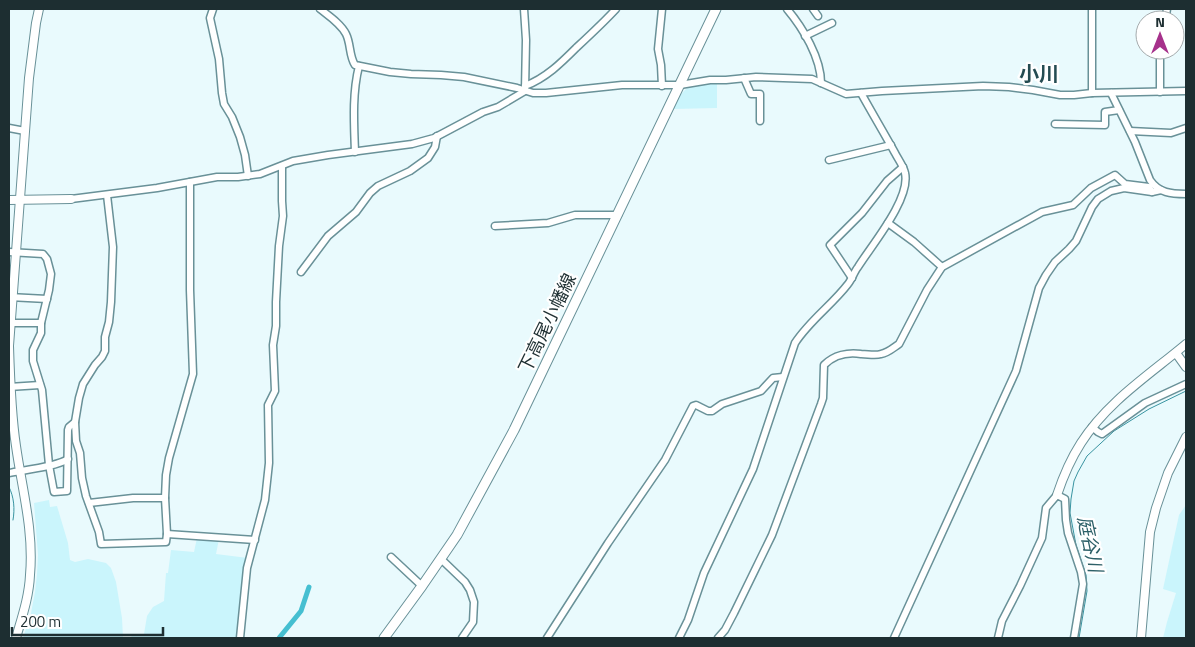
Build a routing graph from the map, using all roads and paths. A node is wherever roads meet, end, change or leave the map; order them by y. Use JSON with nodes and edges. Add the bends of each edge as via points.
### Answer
{"nodes":[{"id":1,"x":39,"y":9,"type":"edge"},
{"id":2,"x":213,"y":9,"type":"edge"},
{"id":3,"x":320,"y":9,"type":"edge"},
{"id":4,"x":524,"y":9,"type":"edge"},
{"id":5,"x":616,"y":9,"type":"edge"},
{"id":6,"x":662,"y":9,"type":"edge"},
{"id":7,"x":716,"y":9,"type":"edge"},
{"id":8,"x":789,"y":9,"type":"edge"},
{"id":9,"x":813,"y":9,"type":"edge"},
{"id":10,"x":1092,"y":9,"type":"edge"},
{"id":11,"x":818,"y":16,"type":"dead end"},
{"id":12,"x":832,"y":23,"type":"dead end"},
{"id":13,"x":805,"y":36,"type":"junction"},
{"id":14,"x":1160,"y":60,"type":"edge"},
{"id":15,"x":358,"y":66,"type":"junction"},
{"id":16,"x":744,"y":78,"type":"junction"},
{"id":17,"x":821,"y":83,"type":"junction"},
{"id":18,"x":680,"y":85,"type":"junction"},
{"id":19,"x":662,"y":86,"type":"junction"},
{"id":20,"x":525,"y":89,"type":"junction"},
{"id":21,"x":1186,"y":91,"type":"edge"},
{"id":22,"x":1160,"y":92,"type":"junction"},
{"id":23,"x":861,"y":93,"type":"junction"},
{"id":24,"x":1092,"y":93,"type":"junction"},
{"id":25,"x":1111,"y":93,"type":"junction"},
{"id":26,"x":1119,"y":110,"type":"junction"},
{"id":27,"x":760,"y":121,"type":"dead end"},
{"id":28,"x":1055,"y":124,"type":"dead end"},
{"id":29,"x":9,"y":128,"type":"edge"},
{"id":30,"x":1186,"y":128,"type":"edge"},
{"id":31,"x":25,"y":131,"type":"junction"},
{"id":32,"x":1130,"y":131,"type":"junction"},
{"id":33,"x":437,"y":136,"type":"junction"},
{"id":34,"x":891,"y":146,"type":"junction"},
{"id":35,"x":355,"y":152,"type":"junction"},
{"id":36,"x":829,"y":160,"type":"dead end"},
{"id":37,"x":282,"y":166,"type":"junction"},
{"id":38,"x":903,"y":168,"type":"junction"},
{"id":39,"x":248,"y":176,"type":"junction"},
{"id":40,"x":190,"y":182,"type":"junction"},
{"id":41,"x":1161,"y":190,"type":"junction"},
{"id":42,"x":1152,"y":192,"type":"junction"},
{"id":43,"x":1186,"y":194,"type":"edge"},
{"id":44,"x":107,"y":195,"type":"junction"},
{"id":45,"x":9,"y":200,"type":"edge"},
{"id":46,"x":19,"y":200,"type":"junction"},
{"id":47,"x":71,"y":200,"type":"joint"},
{"id":48,"x":618,"y":215,"type":"junction"},
{"id":49,"x":888,"y":222,"type":"junction"},
{"id":50,"x":494,"y":226,"type":"dead end"},
{"id":51,"x":12,"y":252,"type":"edge"},
{"id":52,"x":942,"y":267,"type":"junction"},
{"id":53,"x":301,"y":272,"type":"dead end"},
{"id":54,"x":852,"y":278,"type":"junction"},
{"id":55,"x":10,"y":297,"type":"edge"},
{"id":56,"x":47,"y":299,"type":"junction"},
{"id":57,"x":10,"y":322,"type":"junction"},
{"id":58,"x":41,"y":323,"type":"junction"},
{"id":59,"x":1186,"y":344,"type":"edge"},
{"id":60,"x":1176,"y":353,"type":"junction"},
{"id":61,"x":1186,"y":367,"type":"edge"},
{"id":62,"x":783,"y":377,"type":"junction"},
{"id":63,"x":1186,"y":384,"type":"edge"},
{"id":64,"x":40,"y":385,"type":"junction"},
{"id":65,"x":9,"y":387,"type":"edge"},
{"id":66,"x":76,"y":422,"type":"junction"},
{"id":67,"x":1092,"y":427,"type":"junction"},
{"id":68,"x":1186,"y":437,"type":"edge"},
{"id":69,"x":68,"y":459,"type":"junction"},
{"id":70,"x":49,"y":465,"type":"junction"},
{"id":71,"x":20,"y":471,"type":"junction"},
{"id":72,"x":9,"y":473,"type":"edge"},
{"id":73,"x":1057,"y":495,"type":"junction"},
{"id":74,"x":165,"y":498,"type":"junction"},
{"id":75,"x":89,"y":503,"type":"junction"},
{"id":76,"x":167,"y":534,"type":"junction"},
{"id":77,"x":255,"y":540,"type":"junction"},
{"id":78,"x":390,"y":557,"type":"dead end"},
{"id":79,"x":441,"y":559,"type":"junction"},
{"id":80,"x":422,"y":586,"type":"junction"},
{"id":81,"x":16,"y":638,"type":"edge"},
{"id":82,"x":240,"y":638,"type":"edge"},
{"id":83,"x":384,"y":638,"type":"edge"},
{"id":84,"x":462,"y":638,"type":"edge"},
{"id":85,"x":547,"y":638,"type":"edge"},
{"id":86,"x":679,"y":638,"type":"edge"},
{"id":87,"x":718,"y":638,"type":"edge"},
{"id":88,"x":894,"y":638,"type":"edge"},
{"id":89,"x":998,"y":638,"type":"edge"},
{"id":90,"x":1074,"y":638,"type":"edge"},
{"id":91,"x":1141,"y":638,"type":"edge"}],
"edges":[{"from":1,"to":31,"type":"street","via":[[30,61]]},
{"from":2,"to":39,"type":"street","via":[[210,18],[224,104],[240,137]]},
{"from":3,"to":15,"type":"street","via":[[346,34],[352,61]]},
{"from":4,"to":20,"type":"street"},
{"from":5,"to":20,"type":"street","via":[[560,63]]},
{"from":6,"to":19,"type":"street","via":[[658,49]]},
{"from":7,"to":18,"type":"main road","name":"下高尾小幡線"},
{"from":8,"to":13,"type":"street"},
{"from":9,"to":11,"type":"street"},
{"from":10,"to":24,"type":"street"},
{"from":12,"to":13,"type":"street"},
{"from":13,"to":17,"type":"street","via":[[816,54]]},
{"from":14,"to":22,"type":"street"},
{"from":15,"to":20,"type":"street","via":[[390,72],[464,77]]},
{"from":15,"to":35,"type":"street","via":[[355,80]]},
{"from":16,"to":17,"type":"street","via":[[812,79]]},
{"from":16,"to":18,"type":"street"},
{"from":16,"to":27,"type":"street","via":[[751,94],[760,94]]},
{"from":17,"to":23,"type":"street","via":[[846,94]]},
{"from":18,"to":19,"type":"street"},
{"from":18,"to":48,"type":"main road","name":"下高尾小幡線"},
{"from":19,"to":20,"type":"street","via":[[622,85],[546,93]]},
{"from":20,"to":33,"type":"street","via":[[498,107]]},
{"from":21,"to":22,"type":"street"},
{"from":22,"to":25,"type":"street"},
{"from":23,"to":24,"type":"street","via":[[983,86],[1060,95]]},
{"from":23,"to":34,"type":"street"},
{"from":24,"to":25,"type":"street"},
{"from":25,"to":26,"type":"street"},
{"from":26,"to":28,"type":"street","via":[[1105,112],[1106,125]]},
{"from":26,"to":32,"type":"street"},
{"from":29,"to":31,"type":"street"},
{"from":30,"to":32,"type":"street","via":[[1171,133]]},
{"from":31,"to":46,"type":"street"},
{"from":32,"to":41,"type":"street","via":[[1150,180]]},
{"from":33,"to":35,"type":"street","via":[[412,144]]},
{"from":33,"to":53,"type":"street","via":[[428,158],[370,193],[356,212],[328,236]]},
{"from":34,"to":36,"type":"street"},
{"from":34,"to":38,"type":"street"},
{"from":35,"to":37,"type":"street","via":[[293,161]]},
{"from":37,"to":39,"type":"street"},
{"from":37,"to":77,"type":"street","via":[[283,216],[272,345],[275,391],[268,405],[269,463],[265,500]]},
{"from":38,"to":49,"type":"street","via":[[905,189]]},
{"from":38,"to":54,"type":"street","via":[[887,181],[862,213],[830,245]]},
{"from":39,"to":40,"type":"street"},
{"from":40,"to":44,"type":"street"},
{"from":40,"to":74,"type":"street","via":[[193,374],[169,458]]},
{"from":41,"to":42,"type":"street"},
{"from":41,"to":43,"type":"street","via":[[1168,194]]},
{"from":42,"to":52,"type":"street","via":[[1149,187],[1124,184],[1116,175],[1091,188],[1073,205],[1042,212]]},
{"from":42,"to":88,"type":"street","via":[[1124,188],[1098,199],[1076,240],[1038,288],[1016,371]]},
{"from":44,"to":47,"type":"street"},
{"from":44,"to":66,"type":"street","via":[[113,247],[109,322],[105,351],[83,384],[78,398]]},
{"from":45,"to":46,"type":"street"},
{"from":46,"to":47,"type":"street"},
{"from":46,"to":51,"type":"street"},
{"from":48,"to":50,"type":"street","via":[[575,215],[548,223]]},
{"from":48,"to":79,"type":"main road","name":"下高尾小幡線","via":[[514,430],[462,527]]},
{"from":49,"to":52,"type":"street"},
{"from":49,"to":54,"type":"street"},
{"from":51,"to":55,"type":"street"},
{"from":51,"to":56,"type":"street","via":[[43,254],[47,259],[51,274]]},
{"from":52,"to":87,"type":"street","via":[[899,344],[892,350],[881,354],[844,354],[824,365],[823,398],[789,492],[772,535],[734,613]]},
{"from":54,"to":62,"type":"street","via":[[803,332]]},
{"from":55,"to":56,"type":"street"},
{"from":55,"to":57,"type":"street"},
{"from":56,"to":58,"type":"street"},
{"from":57,"to":58,"type":"street"},
{"from":57,"to":65,"type":"street"},
{"from":58,"to":64,"type":"street","via":[[41,333],[33,350]]},
{"from":59,"to":60,"type":"street"},
{"from":60,"to":61,"type":"street"},
{"from":60,"to":67,"type":"street","via":[[1140,380]]},
{"from":62,"to":85,"type":"street","via":[[773,378],[761,391],[722,404],[712,411],[693,406],[665,460]]},
{"from":62,"to":86,"type":"street","via":[[753,468],[704,573]]},
{"from":63,"to":67,"type":"street","via":[[1144,403],[1103,433]]},
{"from":64,"to":65,"type":"street"},
{"from":64,"to":70,"type":"street"},
{"from":65,"to":71,"type":"street"},
{"from":66,"to":69,"type":"street","via":[[68,430]]},
{"from":66,"to":75,"type":"street","via":[[76,441]]},
{"from":67,"to":73,"type":"street","via":[[1072,458]]},
{"from":68,"to":91,"type":"street","via":[[1168,473],[1150,532]]},
{"from":69,"to":70,"type":"street"},
{"from":69,"to":70,"type":"street","via":[[67,491],[53,491]]},
{"from":70,"to":71,"type":"street"},
{"from":71,"to":72,"type":"street"},
{"from":71,"to":81,"type":"street","via":[[31,557],[28,592]]},
{"from":73,"to":89,"type":"street","via":[[1046,508],[1042,538],[1002,622]]},
{"from":73,"to":90,"type":"street","via":[[1065,499],[1068,533],[1083,581]]},
{"from":74,"to":75,"type":"street"},
{"from":74,"to":76,"type":"street"},
{"from":75,"to":76,"type":"street","via":[[101,544],[166,542]]},
{"from":76,"to":77,"type":"street"},
{"from":77,"to":82,"type":"street","via":[[247,568]]},
{"from":78,"to":80,"type":"street"},
{"from":79,"to":80,"type":"main road","name":"下高尾小幡線"},
{"from":79,"to":84,"type":"street","via":[[466,582],[474,602],[474,622]]},
{"from":80,"to":83,"type":"main road","name":"下高尾小幡線"}]}
